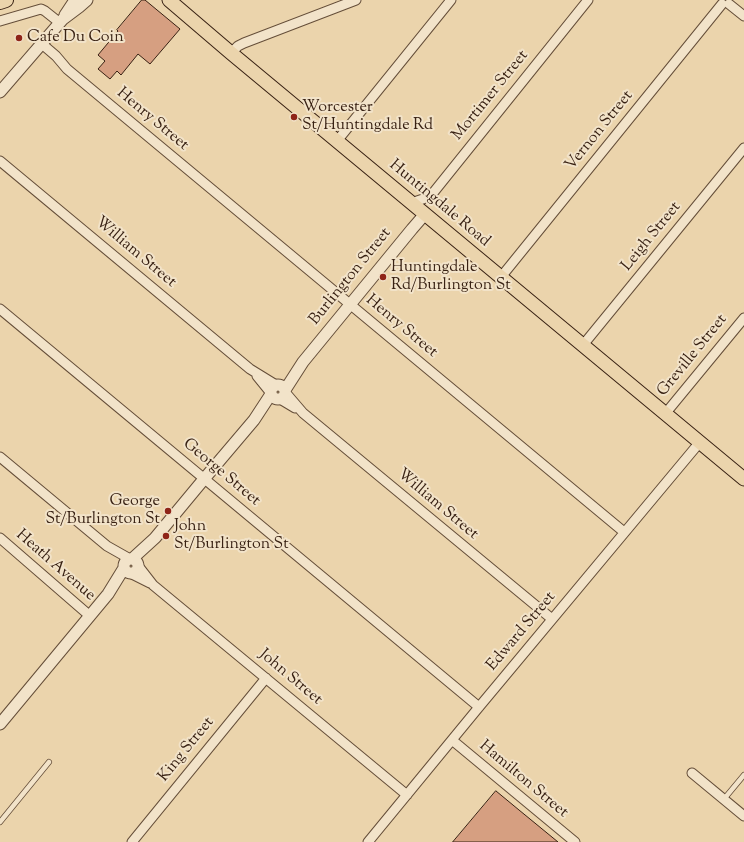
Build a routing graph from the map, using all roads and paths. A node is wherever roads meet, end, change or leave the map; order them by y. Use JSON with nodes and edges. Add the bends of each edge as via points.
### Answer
{"nodes":[{"id":1,"x":75,"y":0,"type":"edge"},
{"id":2,"x":87,"y":0,"type":"edge"},
{"id":3,"x":169,"y":0,"type":"edge"},
{"id":4,"x":356,"y":0,"type":"edge"},
{"id":5,"x":451,"y":0,"type":"edge"},
{"id":6,"x":588,"y":0,"type":"edge"},
{"id":7,"x":725,"y":2,"type":"edge"},
{"id":8,"x":744,"y":16,"type":"edge"},
{"id":9,"x":0,"y":21,"type":"edge"},
{"id":10,"x":61,"y":21,"type":"junction"},
{"id":11,"x":40,"y":46,"type":"junction"},
{"id":12,"x":231,"y":53,"type":"junction"},
{"id":13,"x":0,"y":92,"type":"edge"},
{"id":14,"x":337,"y":141,"type":"junction"},
{"id":15,"x":744,"y":148,"type":"edge"},
{"id":16,"x":0,"y":161,"type":"edge"},
{"id":17,"x":411,"y":203,"type":"junction"},
{"id":18,"x":425,"y":214,"type":"junction"},
{"id":19,"x":501,"y":277,"type":"junction"},
{"id":20,"x":350,"y":304,"type":"junction"},
{"id":21,"x":0,"y":309,"type":"edge"},
{"id":22,"x":744,"y":318,"type":"edge"},
{"id":23,"x":583,"y":345,"type":"junction"},
{"id":24,"x":278,"y":392,"type":"junction"},
{"id":25,"x":666,"y":414,"type":"junction"},
{"id":26,"x":700,"y":442,"type":"junction"},
{"id":27,"x":0,"y":457,"type":"edge"},
{"id":28,"x":204,"y":479,"type":"junction"},
{"id":29,"x":744,"y":479,"type":"edge"},
{"id":30,"x":624,"y":532,"type":"junction"},
{"id":31,"x":0,"y":538,"type":"edge"},
{"id":32,"x":131,"y":566,"type":"junction"},
{"id":33,"x":90,"y":616,"type":"junction"},
{"id":34,"x":552,"y":619,"type":"junction"},
{"id":35,"x":266,"y":678,"type":"junction"},
{"id":36,"x":479,"y":707,"type":"junction"},
{"id":37,"x":0,"y":724,"type":"edge"},
{"id":38,"x":452,"y":740,"type":"junction"},
{"id":39,"x":49,"y":762,"type":"dead end"},
{"id":40,"x":692,"y":773,"type":"dead end"},
{"id":41,"x":744,"y":775,"type":"edge"},
{"id":42,"x":407,"y":795,"type":"junction"},
{"id":43,"x":724,"y":799,"type":"junction"},
{"id":44,"x":744,"y":816,"type":"edge"},
{"id":45,"x":0,"y":822,"type":"edge"},
{"id":46,"x":132,"y":842,"type":"edge"},
{"id":47,"x":369,"y":842,"type":"edge"},
{"id":48,"x":575,"y":842,"type":"edge"}],
"edges":[{"from":1,"to":10,"type":"street"},
{"from":2,"to":10,"type":"street"},
{"from":3,"to":12,"type":"main road","name":"Huntingdale Road"},
{"from":4,"to":12,"type":"street","via":[[240,44]]},
{"from":5,"to":14,"type":"street"},
{"from":6,"to":17,"type":"street","name":"Mortimer Street","via":[[433,192]]},
{"from":7,"to":8,"type":"street"},
{"from":7,"to":19,"type":"street","name":"Vernon Street"},
{"from":9,"to":10,"type":"street","via":[[41,9]]},
{"from":10,"to":11,"type":"street"},
{"from":11,"to":13,"type":"street"},
{"from":11,"to":20,"type":"street","name":"Henry Street","via":[[52,60],[67,69]]},
{"from":12,"to":14,"type":"main road","name":"Huntingdale Road"},
{"from":14,"to":17,"type":"main road","name":"Huntingdale Road"},
{"from":15,"to":23,"type":"street","name":"Leigh Street"},
{"from":16,"to":24,"type":"street","name":"William Street"},
{"from":17,"to":18,"type":"main road","name":"Huntingdale Road"},
{"from":18,"to":19,"type":"main road","name":"Huntingdale Road"},
{"from":18,"to":20,"type":"street","name":"Burlington Street"},
{"from":19,"to":23,"type":"main road","name":"Huntingdale Road"},
{"from":20,"to":24,"type":"street","name":"Burlington Street"},
{"from":20,"to":30,"type":"street","name":"Henry Street"},
{"from":21,"to":28,"type":"street","name":"George Street"},
{"from":22,"to":25,"type":"street","name":"Greville Street"},
{"from":23,"to":25,"type":"main road","name":"Huntingdale Road"},
{"from":24,"to":28,"type":"street","name":"Burlington Street"},
{"from":24,"to":34,"type":"street","name":"William Street"},
{"from":25,"to":26,"type":"main road","name":"Huntingdale Road"},
{"from":26,"to":29,"type":"main road","name":"Huntingdale Road"},
{"from":26,"to":30,"type":"street","name":"Edward Street"},
{"from":27,"to":32,"type":"street","name":"John Street"},
{"from":28,"to":32,"type":"street","name":"Burlington Street"},
{"from":28,"to":36,"type":"street","name":"George Street"},
{"from":30,"to":34,"type":"street","name":"Edward Street"},
{"from":31,"to":33,"type":"street","name":"Heath Avenue"},
{"from":32,"to":33,"type":"street","name":"Burlington Street"},
{"from":32,"to":35,"type":"street","name":"John Street"},
{"from":33,"to":37,"type":"street","name":"Burlington Street"},
{"from":34,"to":36,"type":"street","name":"Edward Street"},
{"from":35,"to":42,"type":"street","name":"John Street"},
{"from":35,"to":46,"type":"street","name":"King Street"},
{"from":36,"to":38,"type":"street","name":"Edward Street"},
{"from":38,"to":42,"type":"street","name":"Edward Street"},
{"from":38,"to":48,"type":"street","name":"Hamilton Street"},
{"from":39,"to":45,"type":"lane"},
{"from":40,"to":43,"type":"street"},
{"from":41,"to":43,"type":"lane"},
{"from":42,"to":47,"type":"street","name":"Edward Street"},
{"from":43,"to":44,"type":"street"}]}
